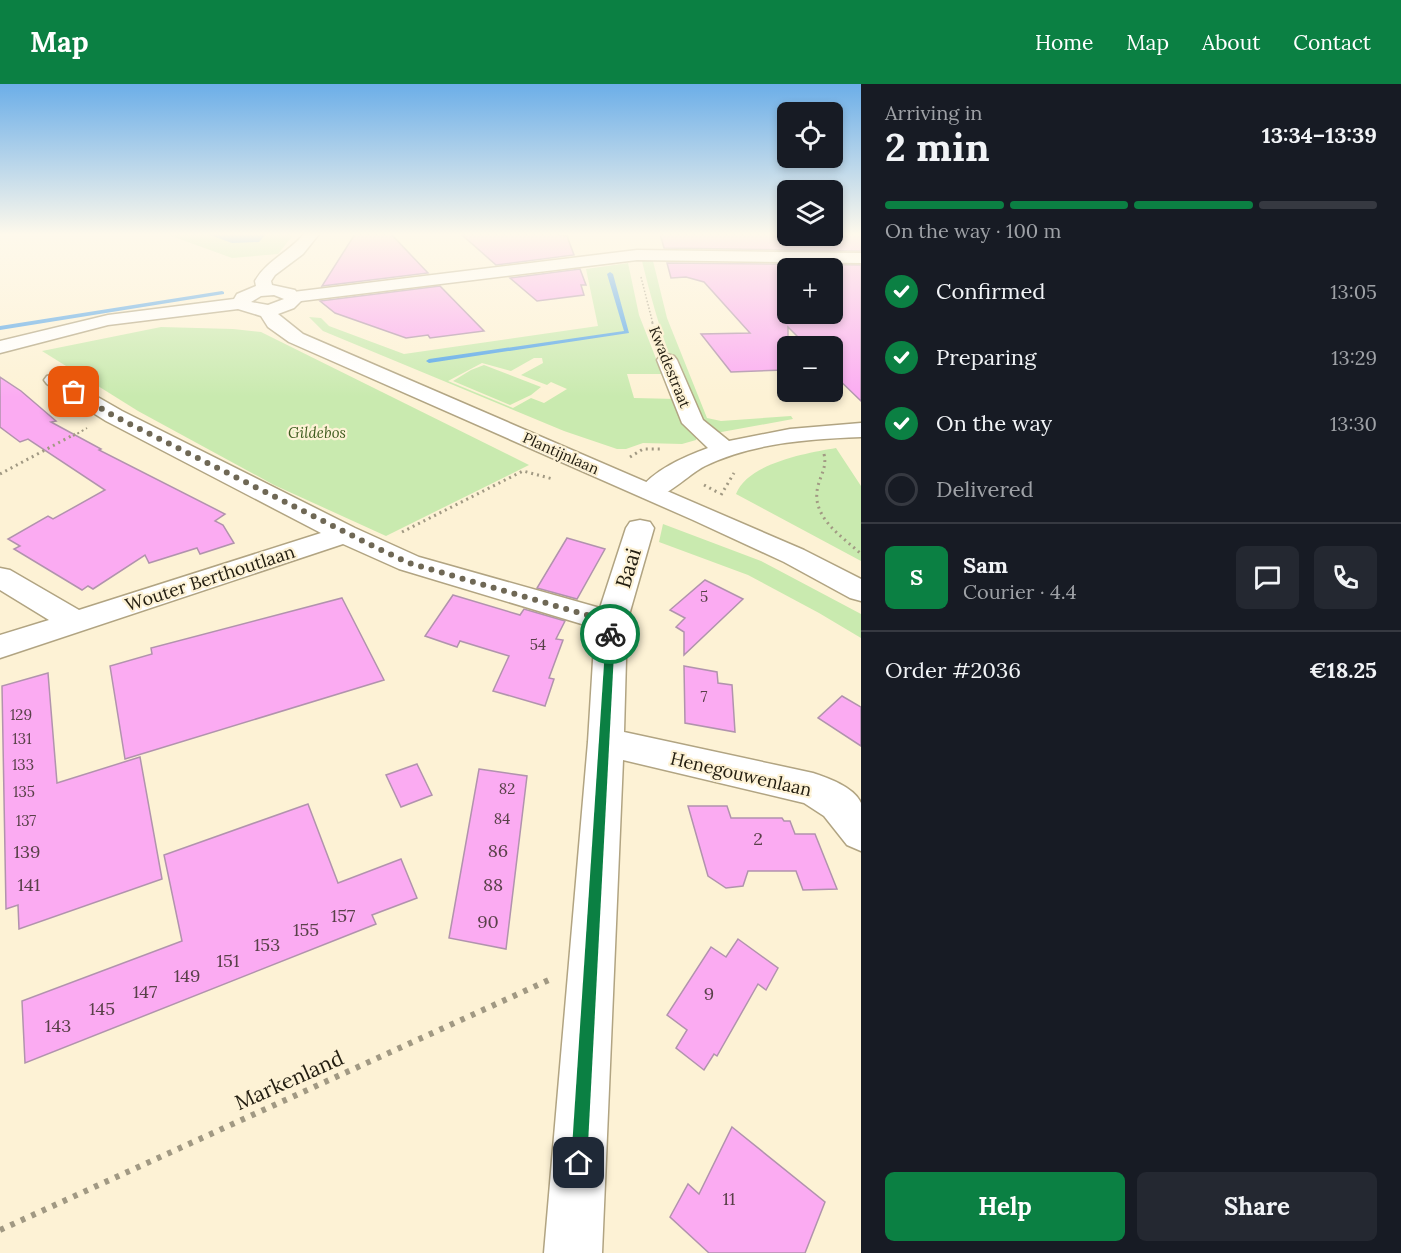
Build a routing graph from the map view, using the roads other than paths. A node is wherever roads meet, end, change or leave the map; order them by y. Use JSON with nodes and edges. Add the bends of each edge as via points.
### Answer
{"nodes":[{"id":1,"x":264,"y":289,"type":"edge"},
{"id":2,"x":362,"y":289,"type":"edge"},
{"id":3,"x":267,"y":300,"type":"junction"},
{"id":4,"x":0,"y":346,"type":"edge"},
{"id":5,"x":666,"y":360,"type":"road end"},
{"id":6,"x":54,"y":380,"type":"dead end"},
{"id":7,"x":861,"y":430,"type":"edge"},
{"id":8,"x":726,"y":451,"type":"junction"},
{"id":9,"x":651,"y":492,"type":"junction"},
{"id":10,"x":640,"y":528,"type":"dead end"},
{"id":11,"x":345,"y":534,"type":"junction"},
{"id":12,"x":0,"y":577,"type":"edge"},
{"id":13,"x":861,"y":591,"type":"edge"},
{"id":14,"x":76,"y":622,"type":"junction"},
{"id":15,"x":611,"y":622,"type":"junction"},
{"id":16,"x":0,"y":648,"type":"edge"},
{"id":17,"x":606,"y":742,"type":"junction"},
{"id":18,"x":861,"y":833,"type":"edge"},
{"id":19,"x":573,"y":1253,"type":"edge"}],
"edges":[{"from":1,"to":3,"type":"street"},
{"from":2,"to":3,"type":"street","via":[[293,297],[291,303]]},
{"from":3,"to":4,"type":"street","via":[[252,309],[242,303],[108,320]]},
{"from":3,"to":9,"type":"street","name":"Plantijnlaan","via":[[275,323],[296,338]]},
{"from":5,"to":8,"type":"street","name":"Kwadestraat","via":[[693,423]]},
{"from":6,"to":11,"type":"street","via":[[114,416]]},
{"from":7,"to":8,"type":"street","via":[[788,435]]},
{"from":8,"to":9,"type":"street","via":[[676,472]]},
{"from":9,"to":13,"type":"street","name":"Plantijnlaan","via":[[794,556]]},
{"from":10,"to":15,"type":"street","name":"Baai"},
{"from":11,"to":14,"type":"street","name":"Wouter Berthoutlaan"},
{"from":11,"to":15,"type":"street","via":[[409,563]]},
{"from":12,"to":14,"type":"street"},
{"from":14,"to":16,"type":"street","name":"Wouter Berthoutlaan"},
{"from":15,"to":17,"type":"street","name":"Baai"},
{"from":17,"to":18,"type":"street","name":"Henegouwenlaan","via":[[813,789],[838,804]]},
{"from":17,"to":19,"type":"street","name":"Baai"}]}
